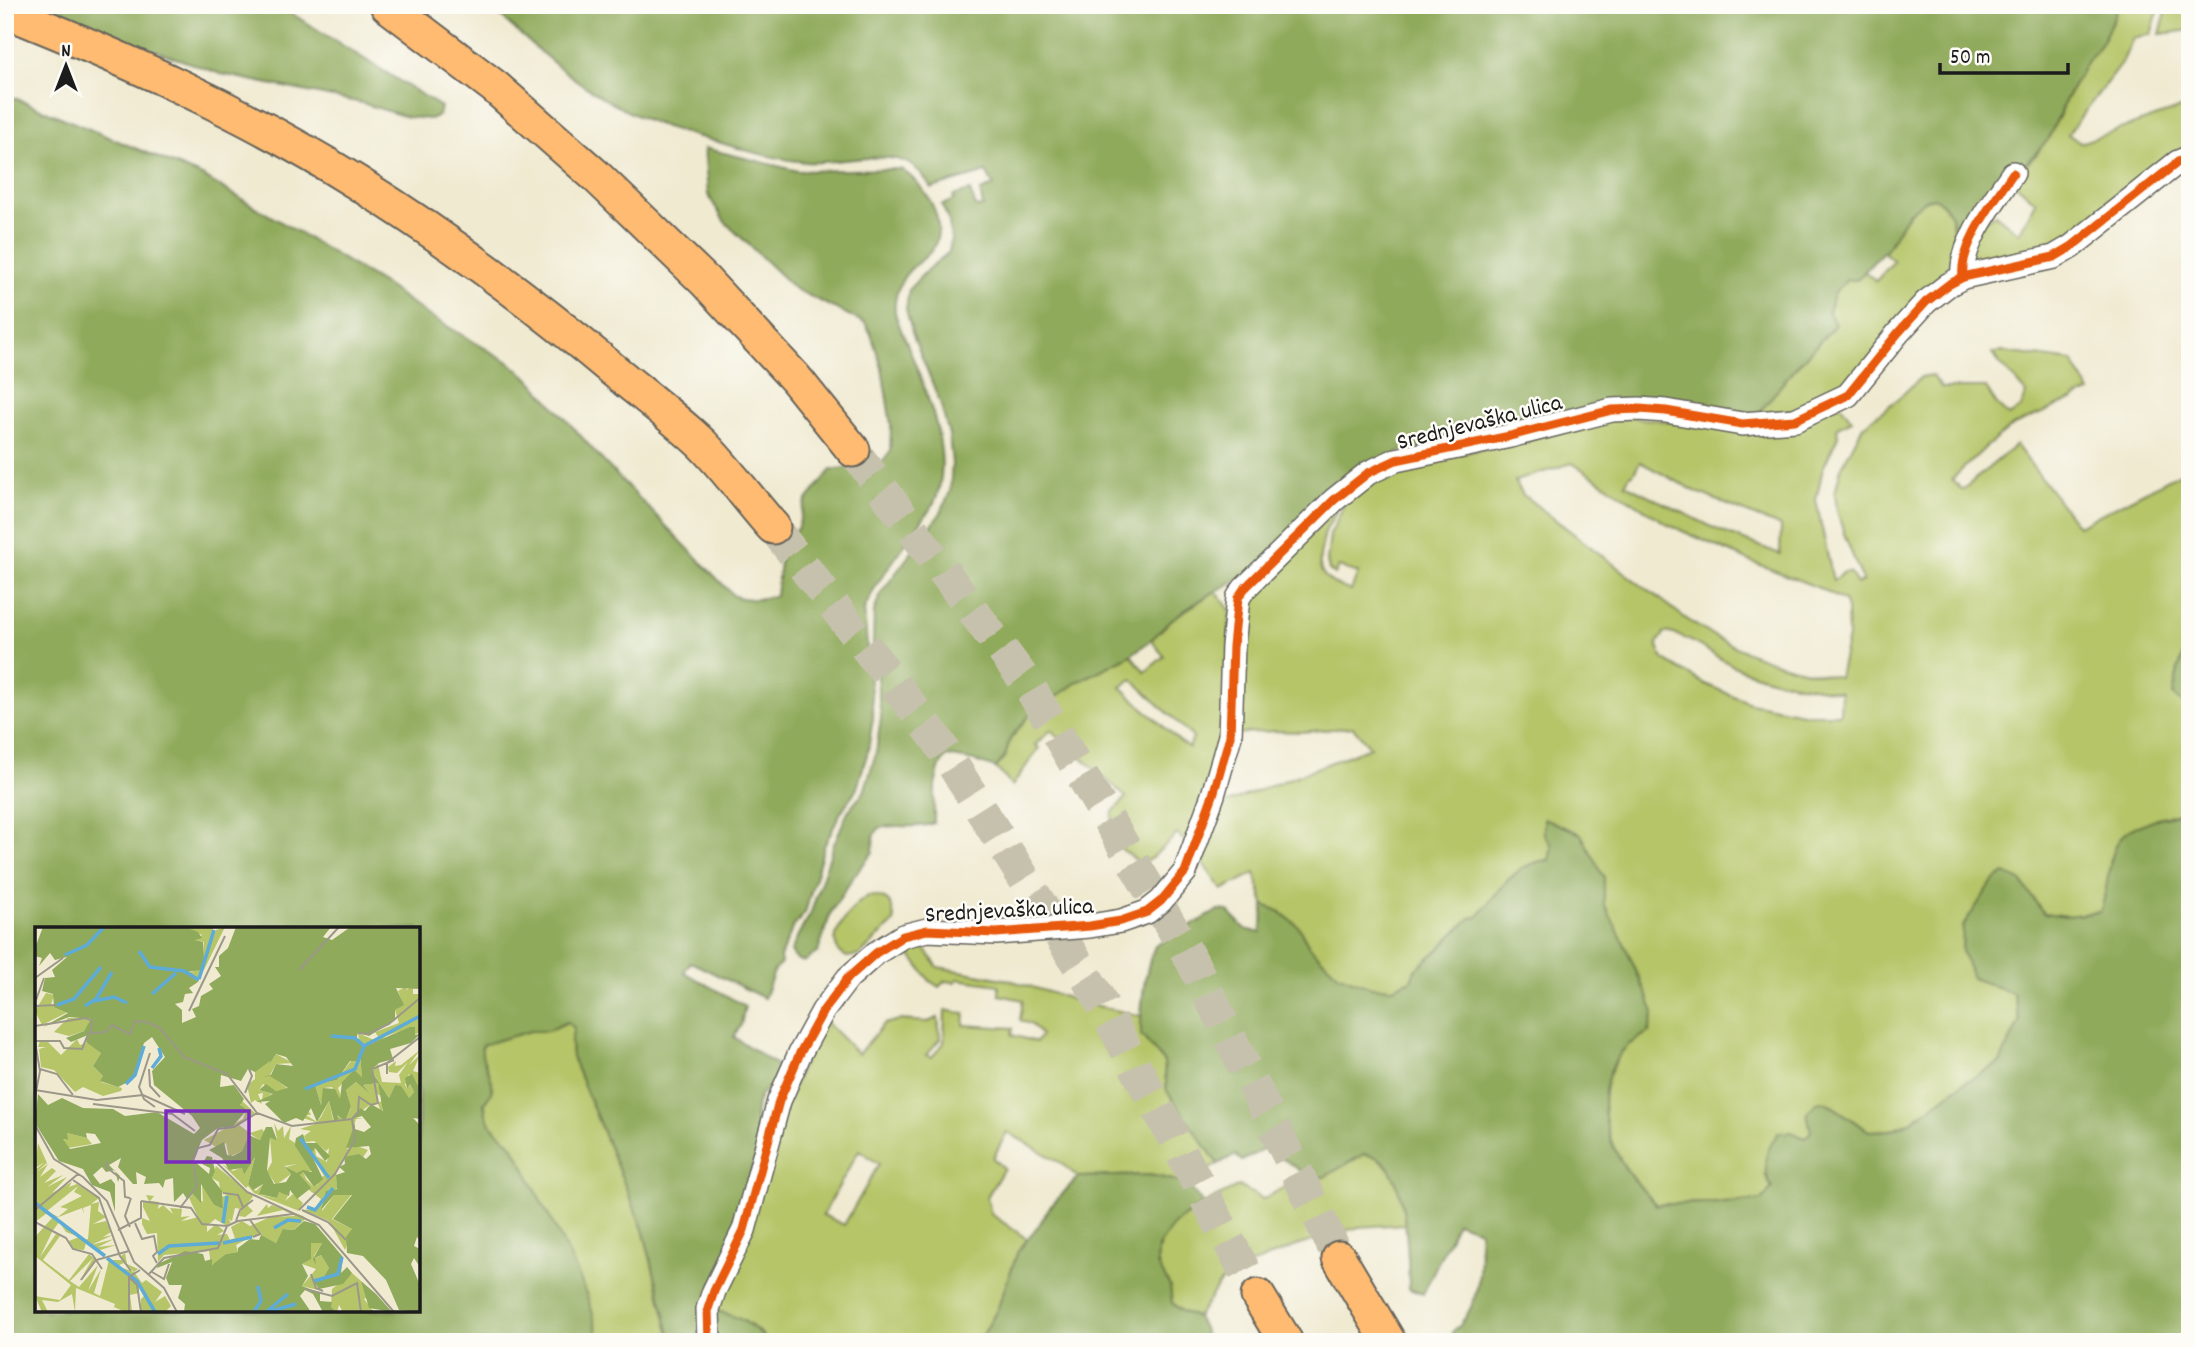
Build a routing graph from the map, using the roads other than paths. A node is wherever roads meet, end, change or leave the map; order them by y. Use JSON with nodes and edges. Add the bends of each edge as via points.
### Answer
{"nodes":[{"id":1,"x":387,"y":5,"type":"edge"},
{"id":2,"x":420,"y":5,"type":"edge"},
{"id":3,"x":5,"y":12,"type":"edge"},
{"id":4,"x":5,"y":30,"type":"edge"},
{"id":5,"x":495,"y":87,"type":"junction"},
{"id":6,"x":191,"y":92,"type":"junction"},
{"id":7,"x":2190,"y":157,"type":"edge"},
{"id":8,"x":2012,"y":173,"type":"dead end"},
{"id":9,"x":1963,"y":276,"type":"junction"},
{"id":10,"x":853,"y":450,"type":"tunnel mouth"},
{"id":11,"x":773,"y":527,"type":"tunnel mouth"},
{"id":12,"x":1339,"y":1258,"type":"tunnel mouth"},
{"id":13,"x":1258,"y":1296,"type":"tunnel mouth"},
{"id":14,"x":709,"y":1342,"type":"edge"},
{"id":15,"x":1286,"y":1342,"type":"edge"},
{"id":16,"x":1389,"y":1342,"type":"edge"}],
"edges":[{"from":1,"to":5,"type":"highway"},
{"from":2,"to":5,"type":"highway","via":[[463,44]]},
{"from":3,"to":6,"type":"highway"},
{"from":4,"to":6,"type":"highway","via":[[144,82]]},
{"from":5,"to":10,"type":"highway","via":[[705,281],[795,378]]},
{"from":6,"to":11,"type":"highway","via":[[356,182],[546,313],[701,444]]},
{"from":7,"to":9,"type":"street","name":"Srednjevaška ulica","via":[[2054,257]]},
{"from":8,"to":9,"type":"street","via":[[1977,226],[1962,266]]},
{"from":9,"to":14,"type":"street","name":"Srednjevaška ulica","via":[[1926,302],[1847,395],[1794,420],[1742,424],[1666,411],[1612,410],[1396,460],[1368,473],[1334,500],[1238,598],[1230,736],[1185,872],[1161,901],[1147,912],[1090,926],[996,933],[927,930],[903,936],[848,978],[823,1011],[779,1101],[744,1230],[708,1309]]},
{"from":12,"to":16,"type":"highway"},
{"from":13,"to":15,"type":"highway"}]}
